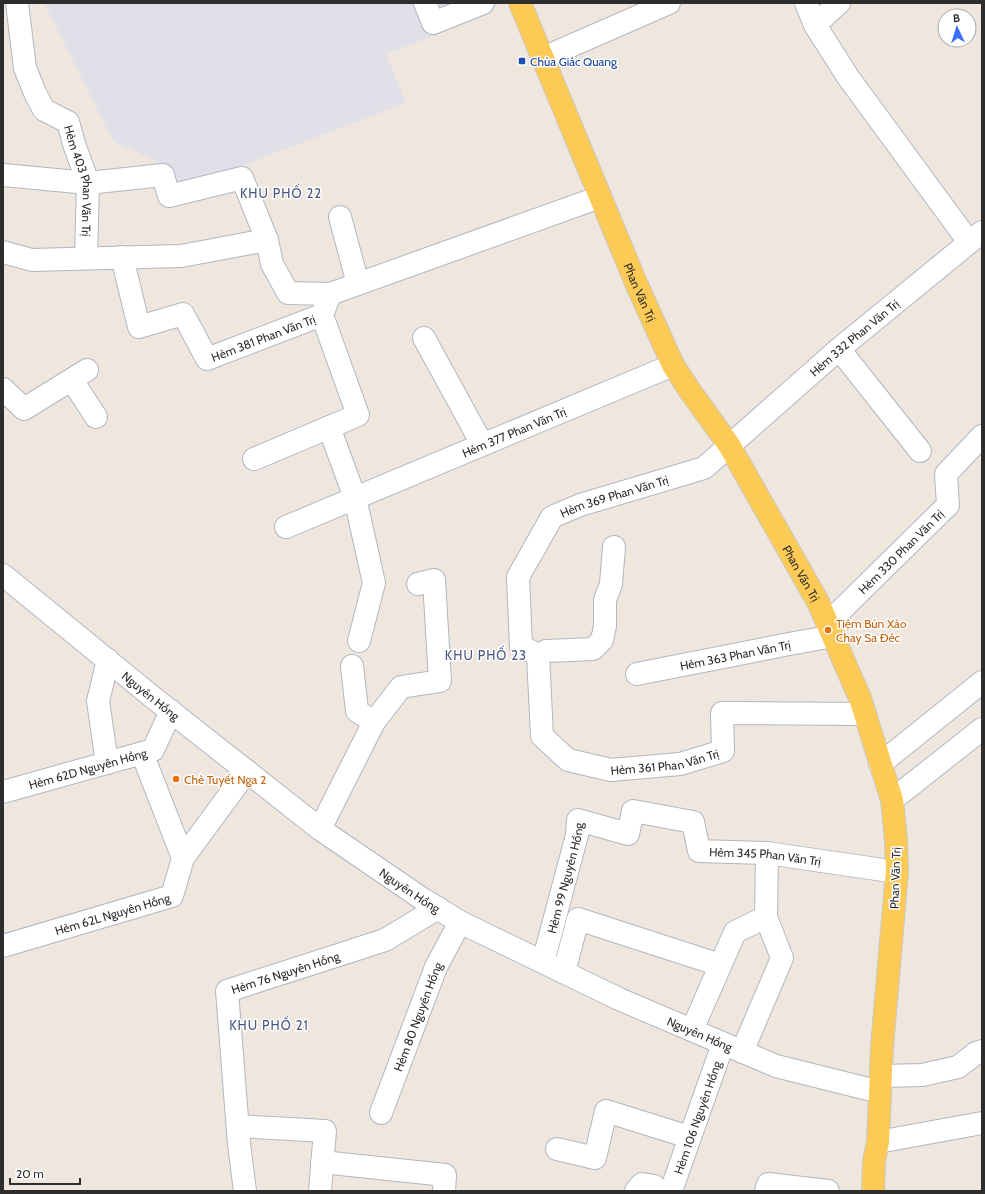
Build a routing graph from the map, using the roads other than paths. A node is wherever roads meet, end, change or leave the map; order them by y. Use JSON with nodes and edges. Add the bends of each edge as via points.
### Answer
{"nodes":[{"id":1,"x":17,"y":3,"type":"edge"},
{"id":2,"x":425,"y":3,"type":"edge"},
{"id":3,"x":482,"y":3,"type":"edge"},
{"id":4,"x":520,"y":3,"type":"edge"},
{"id":5,"x":669,"y":3,"type":"edge"},
{"id":6,"x":806,"y":3,"type":"edge"},
{"id":7,"x":839,"y":3,"type":"edge"},
{"id":8,"x":815,"y":24,"type":"junction"},
{"id":9,"x":542,"y":58,"type":"junction"},
{"id":10,"x":3,"y":175,"type":"edge"},
{"id":11,"x":88,"y":183,"type":"junction"},
{"id":12,"x":600,"y":197,"type":"junction"},
{"id":13,"x":340,"y":217,"type":"dead end"},
{"id":14,"x":976,"y":237,"type":"edge"},
{"id":15,"x":267,"y":240,"type":"junction"},
{"id":16,"x":3,"y":252,"type":"edge"},
{"id":17,"x":122,"y":257,"type":"junction"},
{"id":18,"x":86,"y":258,"type":"junction"},
{"id":19,"x":358,"y":284,"type":"junction"},
{"id":20,"x":330,"y":294,"type":"junction"},
{"id":21,"x":322,"y":315,"type":"junction"},
{"id":22,"x":424,"y":338,"type":"dead end"},
{"id":23,"x":839,"y":349,"type":"junction"},
{"id":24,"x":673,"y":365,"type":"junction"},
{"id":25,"x":3,"y":388,"type":"edge"},
{"id":26,"x":96,"y":417,"type":"dead end"},
{"id":27,"x":329,"y":427,"type":"junction"},
{"id":28,"x":982,"y":436,"type":"edge"},
{"id":29,"x":482,"y":444,"type":"junction"},
{"id":30,"x":729,"y":445,"type":"junction"},
{"id":31,"x":920,"y":451,"type":"dead end"},
{"id":32,"x":254,"y":459,"type":"dead end"},
{"id":33,"x":355,"y":498,"type":"junction"},
{"id":34,"x":286,"y":527,"type":"dead end"},
{"id":35,"x":614,"y":547,"type":"dead end"},
{"id":36,"x":3,"y":575,"type":"edge"},
{"id":37,"x":418,"y":584,"type":"dead end"},
{"id":38,"x":831,"y":630,"type":"junction"},
{"id":39,"x":359,"y":641,"type":"dead end"},
{"id":40,"x":538,"y":655,"type":"junction"},
{"id":41,"x":108,"y":660,"type":"junction"},
{"id":42,"x":352,"y":666,"type":"dead end"},
{"id":43,"x":637,"y":674,"type":"dead end"},
{"id":44,"x":979,"y":690,"type":"edge"},
{"id":45,"x":171,"y":711,"type":"junction"},
{"id":46,"x":864,"y":714,"type":"junction"},
{"id":47,"x":374,"y":722,"type":"junction"},
{"id":48,"x":982,"y":729,"type":"edge"},
{"id":49,"x":142,"y":753,"type":"junction"},
{"id":50,"x":107,"y":763,"type":"junction"},
{"id":51,"x":880,"y":764,"type":"junction"},
{"id":52,"x":247,"y":771,"type":"junction"},
{"id":53,"x":3,"y":792,"type":"edge"},
{"id":54,"x":892,"y":800,"type":"junction"},
{"id":55,"x":633,"y":811,"type":"joint"},
{"id":56,"x":320,"y":829,"type":"junction"},
{"id":57,"x":767,"y":852,"type":"junction"},
{"id":58,"x":183,"y":858,"type":"junction"},
{"id":59,"x":897,"y":872,"type":"junction"},
{"id":60,"x":438,"y":908,"type":"junction"},
{"id":61,"x":766,"y":917,"type":"junction"},
{"id":62,"x":460,"y":922,"type":"junction"},
{"id":63,"x":3,"y":946,"type":"edge"},
{"id":64,"x":543,"y":962,"type":"junction"},
{"id":65,"x":720,"y":965,"type":"junction"},
{"id":66,"x":564,"y":972,"type":"junction"},
{"id":67,"x":692,"y":1030,"type":"junction"},
{"id":68,"x":733,"y":1048,"type":"junction"},
{"id":69,"x":982,"y":1051,"type":"edge"},
{"id":70,"x":881,"y":1084,"type":"junction"},
{"id":71,"x":381,"y":1114,"type":"dead end"},
{"id":72,"x":982,"y":1123,"type":"edge"},
{"id":73,"x":238,"y":1126,"type":"junction"},
{"id":74,"x":689,"y":1137,"type":"junction"},
{"id":75,"x":878,"y":1142,"type":"junction"},
{"id":76,"x":557,"y":1149,"type":"dead end"},
{"id":77,"x":322,"y":1162,"type":"junction"},
{"id":78,"x":245,"y":1191,"type":"edge"},
{"id":79,"x":320,"y":1191,"type":"edge"},
{"id":80,"x":444,"y":1191,"type":"edge"},
{"id":81,"x":636,"y":1191,"type":"edge"},
{"id":82,"x":659,"y":1191,"type":"edge"},
{"id":83,"x":671,"y":1191,"type":"edge"},
{"id":84,"x":766,"y":1191,"type":"edge"},
{"id":85,"x":828,"y":1191,"type":"edge"},
{"id":86,"x":873,"y":1191,"type":"edge"}],
"edges":[{"from":1,"to":11,"type":"street","name":"Hẻm 403 Phan Văn Trị","via":[[25,68],[44,110],[68,122]]},
{"from":2,"to":3,"type":"street","via":[[432,23]]},
{"from":4,"to":9,"type":"main road","name":"Phan Văn Trị"},
{"from":5,"to":9,"type":"street"},
{"from":6,"to":8,"type":"street"},
{"from":7,"to":8,"type":"street"},
{"from":8,"to":14,"type":"street","via":[[848,77]]},
{"from":9,"to":12,"type":"main road","name":"Phan Văn Trị"},
{"from":10,"to":11,"type":"street"},
{"from":11,"to":15,"type":"street","via":[[163,175],[169,196],[242,178]]},
{"from":11,"to":18,"type":"street","name":"Hẻm 403 Phan Văn Trị"},
{"from":12,"to":19,"type":"street","name":"Hẻm 381 Phan Văn Trị"},
{"from":12,"to":24,"type":"main road","name":"Phan Văn Trị"},
{"from":13,"to":19,"type":"street"},
{"from":14,"to":23,"type":"street","name":"Hẻm 332 Phan Văn Trị"},
{"from":15,"to":17,"type":"street","via":[[181,256]]},
{"from":15,"to":20,"type":"street","name":"Hẻm 381 Phan Văn Trị","via":[[272,264],[288,293]]},
{"from":16,"to":18,"type":"street","via":[[32,260]]},
{"from":17,"to":18,"type":"street"},
{"from":17,"to":21,"type":"street","name":"Hẻm 381 Phan Văn Trị","via":[[139,327],[183,314],[207,359]]},
{"from":19,"to":20,"type":"street","name":"Hẻm 381 Phan Văn Trị"},
{"from":20,"to":21,"type":"street","name":"Hẻm 381 Phan Văn Trị"},
{"from":21,"to":27,"type":"street","via":[[358,415]]},
{"from":22,"to":29,"type":"street"},
{"from":23,"to":30,"type":"street","name":"Hẻm 332 Phan Văn Trị"},
{"from":23,"to":31,"type":"street"},
{"from":24,"to":29,"type":"street","name":"Hẻm 377 Phan Văn Trị"},
{"from":24,"to":30,"type":"main road","name":"Phan Văn Trị"},
{"from":25,"to":26,"type":"street","via":[[24,409],[79,375]]},
{"from":27,"to":32,"type":"street"},
{"from":27,"to":33,"type":"street"},
{"from":28,"to":38,"type":"street","name":"Hẻm 330 Phan Văn Trị","via":[[946,474],[948,504]]},
{"from":29,"to":33,"type":"street","name":"Hẻm 377 Phan Văn Trị"},
{"from":30,"to":38,"type":"main road","name":"Phan Văn Trị","via":[[818,602]]},
{"from":30,"to":40,"type":"street","name":"Hẻm 369 Phan Văn Trị","via":[[704,468],[580,505],[552,518],[518,577],[521,646]]},
{"from":33,"to":34,"type":"street","name":"Hẻm 377 Phan Văn Trị"},
{"from":33,"to":39,"type":"street","via":[[374,582]]},
{"from":35,"to":40,"type":"street","via":[[611,584],[605,600],[602,640],[593,649],[546,651]]},
{"from":36,"to":41,"type":"street","name":"Nguyên Hồng"},
{"from":37,"to":47,"type":"street","via":[[434,580],[440,681],[401,687]]},
{"from":38,"to":43,"type":"street","name":"Hẻm 363 Phan Văn Trị","via":[[789,644]]},
{"from":38,"to":46,"type":"main road","name":"Phan Văn Trị","via":[[860,698]]},
{"from":40,"to":46,"type":"street","name":"Hẻm 361 Phan Văn Trị","via":[[542,736],[568,760],[611,770],[680,764],[723,751],[722,713]]},
{"from":41,"to":45,"type":"street","name":"Nguyên Hồng"},
{"from":41,"to":50,"type":"street","via":[[98,701]]},
{"from":42,"to":47,"type":"street","via":[[357,711]]},
{"from":44,"to":51,"type":"street"},
{"from":45,"to":49,"type":"street","name":"Hẻm 62D Nguyên Hồng","via":[[153,750]]},
{"from":45,"to":52,"type":"street","name":"Nguyên Hồng"},
{"from":46,"to":51,"type":"main road","name":"Phan Văn Trị"},
{"from":47,"to":56,"type":"street"},
{"from":48,"to":54,"type":"street"},
{"from":49,"to":50,"type":"street","name":"Hẻm 62D Nguyên Hồng"},
{"from":49,"to":58,"type":"street"},
{"from":50,"to":53,"type":"street","name":"Hẻm 62D Nguyên Hồng"},
{"from":51,"to":54,"type":"main road","name":"Phan Văn Trị"},
{"from":52,"to":56,"type":"street","name":"Nguyên Hồng"},
{"from":52,"to":58,"type":"street","name":"Hẻm 62L Nguyên Hồng"},
{"from":54,"to":59,"type":"main road","name":"Phan Văn Trị"},
{"from":55,"to":57,"type":"street","name":"Hẻm 345 Phan Văn Trị","via":[[694,822],[699,851]]},
{"from":55,"to":64,"type":"street","name":"Hẻm 99 Nguyên Hồng","via":[[628,834],[578,820],[577,835]]},
{"from":56,"to":60,"type":"street","name":"Nguyên Hồng"},
{"from":57,"to":59,"type":"street","name":"Hẻm 345 Phan Văn Trị"},
{"from":57,"to":61,"type":"street"},
{"from":58,"to":63,"type":"street","name":"Hẻm 62L Nguyên Hồng","via":[[172,896]]},
{"from":59,"to":70,"type":"main road","name":"Phan Văn Trị"},
{"from":60,"to":62,"type":"street","name":"Nguyên Hồng"},
{"from":60,"to":73,"type":"street","name":"Hẻm 76 Nguyên Hồng","via":[[385,940],[227,991]]},
{"from":61,"to":65,"type":"street","via":[[735,932]]},
{"from":61,"to":68,"type":"street","name":"Hẻm 106 Nguyên Hồng","via":[[782,958]]},
{"from":62,"to":64,"type":"street","name":"Nguyên Hồng"},
{"from":62,"to":71,"type":"street","name":"Hẻm 80 Nguyên Hồng","via":[[436,967]]},
{"from":64,"to":66,"type":"street","name":"Nguyên Hồng"},
{"from":65,"to":66,"type":"street","via":[[578,919]]},
{"from":65,"to":67,"type":"street"},
{"from":66,"to":67,"type":"street","name":"Nguyên Hồng"},
{"from":67,"to":68,"type":"street","name":"Nguyên Hồng"},
{"from":68,"to":70,"type":"street","name":"Nguyên Hồng","via":[[776,1066]]},
{"from":68,"to":74,"type":"street","name":"Hẻm 106 Nguyên Hồng"},
{"from":69,"to":70,"type":"street","name":"Nguyên Hồng","via":[[958,1066]]},
{"from":70,"to":75,"type":"main road","name":"Phan Văn Trị"},
{"from":72,"to":75,"type":"street"},
{"from":73,"to":77,"type":"street","via":[[325,1131]]},
{"from":73,"to":78,"type":"street","name":"Hẻm 76 Nguyên Hồng"},
{"from":74,"to":76,"type":"street","via":[[606,1111],[595,1158]]},
{"from":74,"to":83,"type":"street","name":"Hẻm 106 Nguyên Hồng"},
{"from":75,"to":86,"type":"main road","name":"Phan Văn Trị","via":[[874,1161]]},
{"from":77,"to":79,"type":"street"},
{"from":77,"to":80,"type":"street","via":[[445,1175]]},
{"from":81,"to":82,"type":"street","via":[[642,1184],[654,1186]]},
{"from":84,"to":85,"type":"street","via":[[768,1184]]}]}
